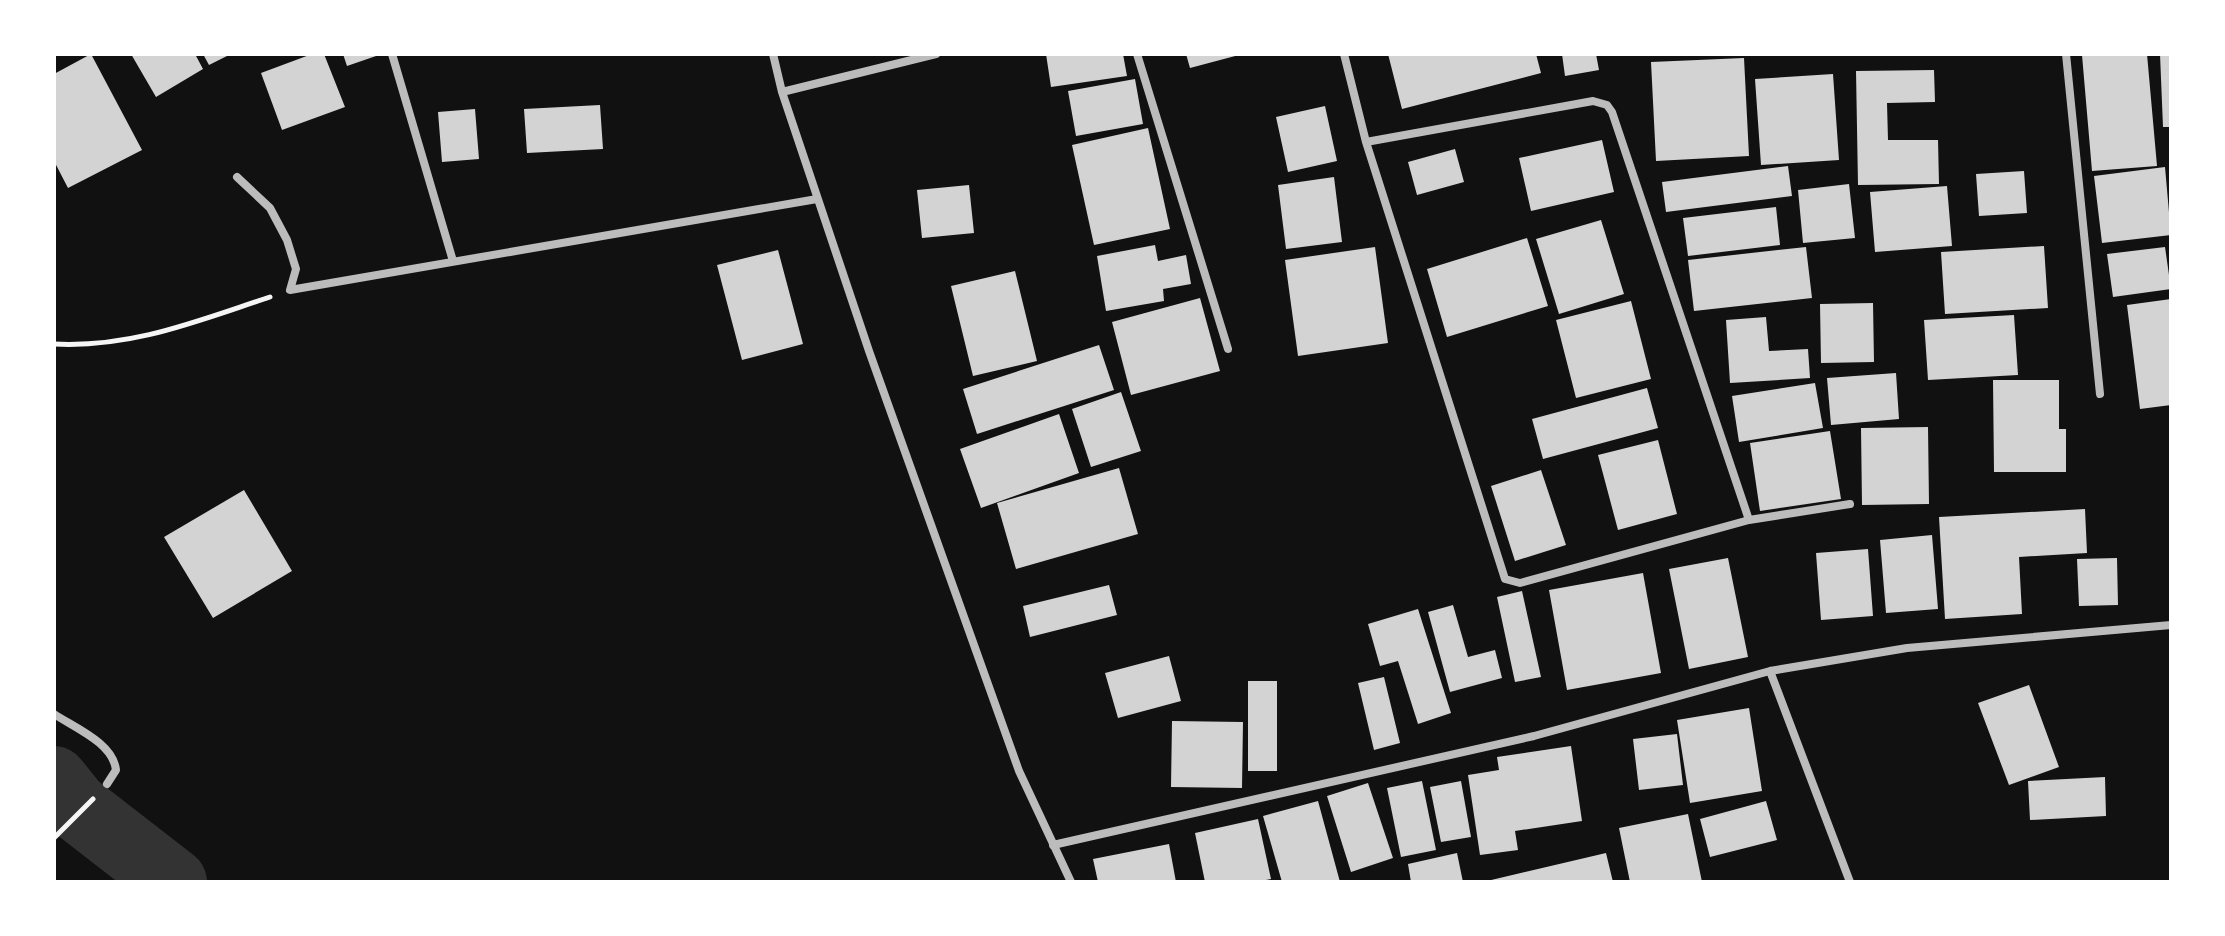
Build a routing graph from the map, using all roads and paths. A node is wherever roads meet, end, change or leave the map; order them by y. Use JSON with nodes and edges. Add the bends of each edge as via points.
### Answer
{"nodes":[{"id":1,"x":392,"y":54,"type":"edge"},
{"id":2,"x":773,"y":54,"type":"edge"},
{"id":3,"x":936,"y":54,"type":"edge"},
{"id":4,"x":1137,"y":54,"type":"edge"},
{"id":5,"x":1344,"y":54,"type":"edge"},
{"id":6,"x":2066,"y":54,"type":"edge"},
{"id":7,"x":782,"y":92,"type":"junction"},
{"id":8,"x":1366,"y":142,"type":"junction"},
{"id":9,"x":237,"y":177,"type":"dead end"},
{"id":10,"x":817,"y":199,"type":"junction"},
{"id":11,"x":453,"y":261,"type":"junction"},
{"id":12,"x":290,"y":290,"type":"junction"},
{"id":13,"x":54,"y":344,"type":"edge"},
{"id":14,"x":1228,"y":349,"type":"dead end"},
{"id":15,"x":2100,"y":394,"type":"dead end"},
{"id":16,"x":1850,"y":504,"type":"dead end"},
{"id":17,"x":1749,"y":520,"type":"junction"},
{"id":18,"x":2171,"y":625,"type":"edge"},
{"id":19,"x":1770,"y":671,"type":"junction"},
{"id":20,"x":54,"y":714,"type":"edge"},
{"id":21,"x":107,"y":784,"type":"joint"},
{"id":22,"x":54,"y":838,"type":"edge"},
{"id":23,"x":1053,"y":845,"type":"junction"},
{"id":24,"x":1071,"y":882,"type":"edge"},
{"id":25,"x":1850,"y":882,"type":"edge"}],
"edges":[{"from":1,"to":11,"type":"street"},
{"from":2,"to":7,"type":"street"},
{"from":3,"to":7,"type":"street"},
{"from":4,"to":14,"type":"street"},
{"from":5,"to":8,"type":"street"},
{"from":6,"to":15,"type":"street"},
{"from":7,"to":10,"type":"street"},
{"from":8,"to":17,"type":"street","via":[[1593,101],[1607,105]]},
{"from":8,"to":17,"type":"street","via":[[1505,579],[1520,583]]},
{"from":9,"to":12,"type":"street","via":[[270,208],[287,240],[296,269]]},
{"from":10,"to":11,"type":"street"},
{"from":10,"to":23,"type":"street","via":[[1019,771]]},
{"from":11,"to":12,"type":"street"},
{"from":12,"to":13,"type":"path","via":[[127,342]]},
{"from":16,"to":17,"type":"street"},
{"from":18,"to":19,"type":"street","via":[[1907,648]]},
{"from":19,"to":23,"type":"street","via":[[1534,736]]},
{"from":19,"to":25,"type":"street"},
{"from":20,"to":21,"type":"street","via":[[114,758],[116,770]]},
{"from":21,"to":22,"type":"path"},
{"from":23,"to":24,"type":"street"}]}
